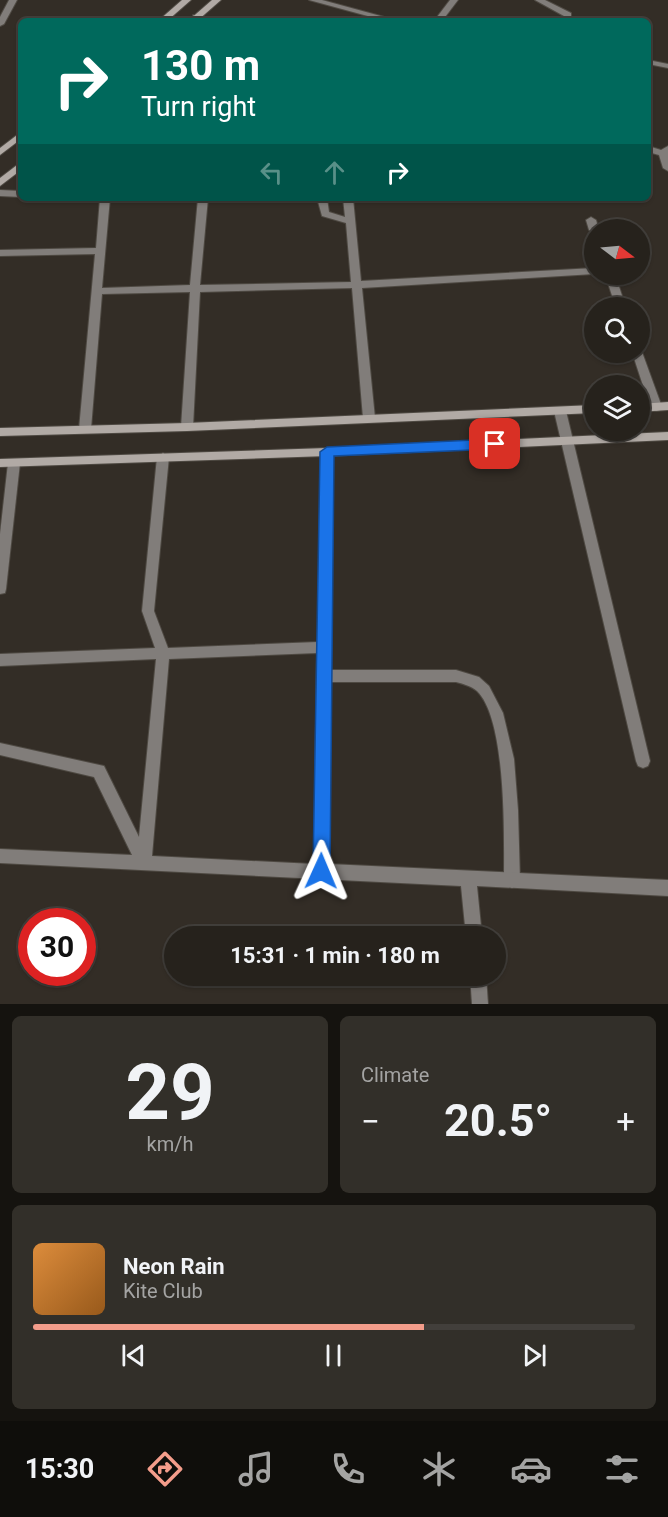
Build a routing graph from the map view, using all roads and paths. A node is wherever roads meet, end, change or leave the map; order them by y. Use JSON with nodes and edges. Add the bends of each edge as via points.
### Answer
{"nodes":[{"id":1,"x":13,"y":0,"type":"edge"},
{"id":2,"x":187,"y":0,"type":"edge"},
{"id":3,"x":217,"y":0,"type":"edge"},
{"id":4,"x":313,"y":0,"type":"edge"},
{"id":5,"x":454,"y":0,"type":"edge"},
{"id":6,"x":539,"y":0,"type":"edge"},
{"id":7,"x":166,"y":18,"type":"edge"},
{"id":8,"x":195,"y":18,"type":"edge"},
{"id":9,"x":382,"y":18,"type":"edge"},
{"id":10,"x":440,"y":18,"type":"edge"},
{"id":11,"x":568,"y":18,"type":"edge"},
{"id":12,"x":0,"y":24,"type":"edge"},
{"id":13,"x":651,"y":63,"type":"edge"},
{"id":14,"x":668,"y":66,"type":"edge"},
{"id":15,"x":18,"y":137,"type":"edge"},
{"id":16,"x":651,"y":149,"type":"edge"},
{"id":17,"x":666,"y":151,"type":"edge"},
{"id":18,"x":0,"y":152,"type":"edge"},
{"id":19,"x":18,"y":168,"type":"edge"},
{"id":20,"x":668,"y":168,"type":"edge"},
{"id":21,"x":0,"y":183,"type":"edge"},
{"id":22,"x":0,"y":194,"type":"edge"},
{"id":23,"x":18,"y":194,"type":"edge"},
{"id":24,"x":105,"y":201,"type":"edge"},
{"id":25,"x":203,"y":201,"type":"edge"},
{"id":26,"x":323,"y":201,"type":"edge"},
{"id":27,"x":348,"y":201,"type":"edge"},
{"id":28,"x":350,"y":220,"type":"junction"},
{"id":29,"x":101,"y":251,"type":"junction"},
{"id":30,"x":0,"y":253,"type":"edge"},
{"id":31,"x":584,"y":272,"type":"edge"},
{"id":32,"x":356,"y":285,"type":"junction"},
{"id":33,"x":195,"y":288,"type":"junction"},
{"id":34,"x":97,"y":291,"type":"junction"},
{"id":35,"x":642,"y":363,"type":"edge"},
{"id":36,"x":662,"y":407,"type":"edge"},
{"id":37,"x":584,"y":410,"type":"edge"},
{"id":38,"x":560,"y":411,"type":"junction"},
{"id":39,"x":369,"y":418,"type":"junction"},
{"id":40,"x":187,"y":427,"type":"junction"},
{"id":41,"x":86,"y":429,"type":"junction"},
{"id":42,"x":0,"y":432,"type":"edge"},
{"id":43,"x":668,"y":436,"type":"edge"},
{"id":44,"x":566,"y":441,"type":"junction"},
{"id":45,"x":327,"y":452,"type":"junction"},
{"id":46,"x":163,"y":458,"type":"junction"},
{"id":47,"x":0,"y":463,"type":"edge"},
{"id":48,"x":14,"y":463,"type":"junction"},
{"id":49,"x":0,"y":589,"type":"edge"},
{"id":50,"x":325,"y":647,"type":"junction"},
{"id":51,"x":163,"y":653,"type":"junction"},
{"id":52,"x":0,"y":660,"type":"edge"},
{"id":53,"x":324,"y":676,"type":"junction"},
{"id":54,"x":0,"y":749,"type":"edge"},
{"id":55,"x":643,"y":761,"type":"dead end"},
{"id":56,"x":0,"y":856,"type":"edge"},
{"id":57,"x":144,"y":863,"type":"junction"},
{"id":58,"x":321,"y":871,"type":"junction"},
{"id":59,"x":468,"y":878,"type":"junction"},
{"id":60,"x":512,"y":880,"type":"junction"},
{"id":61,"x":668,"y":888,"type":"edge"},
{"id":62,"x":473,"y":926,"type":"edge"},
{"id":63,"x":479,"y":986,"type":"edge"},
{"id":64,"x":480,"y":1004,"type":"edge"}],
"edges":[{"from":1,"to":12,"type":"street"},
{"from":2,"to":7,"type":"main road"},
{"from":3,"to":8,"type":"main road"},
{"from":4,"to":9,"type":"street"},
{"from":5,"to":10,"type":"street"},
{"from":6,"to":11,"type":"street"},
{"from":13,"to":14,"type":"street"},
{"from":15,"to":18,"type":"main road"},
{"from":16,"to":17,"type":"street"},
{"from":17,"to":20,"type":"street"},
{"from":19,"to":21,"type":"main road"},
{"from":22,"to":23,"type":"street"},
{"from":24,"to":29,"type":"street"},
{"from":25,"to":33,"type":"street"},
{"from":26,"to":28,"type":"street","via":[[325,214]]},
{"from":27,"to":28,"type":"street"},
{"from":28,"to":32,"type":"street"},
{"from":29,"to":30,"type":"street"},
{"from":29,"to":34,"type":"street"},
{"from":31,"to":32,"type":"street"},
{"from":32,"to":33,"type":"street"},
{"from":32,"to":39,"type":"street"},
{"from":33,"to":34,"type":"street"},
{"from":33,"to":40,"type":"street"},
{"from":34,"to":41,"type":"street"},
{"from":35,"to":36,"type":"street"},
{"from":37,"to":38,"type":"main road"},
{"from":38,"to":39,"type":"main road"},
{"from":38,"to":44,"type":"street"},
{"from":39,"to":40,"type":"main road"},
{"from":40,"to":41,"type":"main road"},
{"from":41,"to":42,"type":"main road"},
{"from":43,"to":44,"type":"main road"},
{"from":44,"to":45,"type":"main road"},
{"from":44,"to":55,"type":"street"},
{"from":45,"to":46,"type":"main road"},
{"from":45,"to":50,"type":"street"},
{"from":46,"to":48,"type":"main road"},
{"from":46,"to":51,"type":"street","via":[[148,611]]},
{"from":47,"to":48,"type":"main road"},
{"from":48,"to":49,"type":"street"},
{"from":50,"to":51,"type":"street"},
{"from":50,"to":53,"type":"street"},
{"from":51,"to":52,"type":"street"},
{"from":51,"to":57,"type":"street"},
{"from":53,"to":58,"type":"street"},
{"from":53,"to":60,"type":"street","via":[[456,676],[474,681],[487,692],[500,724],[507,766]]},
{"from":54,"to":57,"type":"street","via":[[99,771]]},
{"from":56,"to":57,"type":"street"},
{"from":57,"to":58,"type":"street"},
{"from":58,"to":59,"type":"street"},
{"from":59,"to":60,"type":"street"},
{"from":59,"to":62,"type":"street"},
{"from":60,"to":61,"type":"street"},
{"from":63,"to":64,"type":"street"}]}
